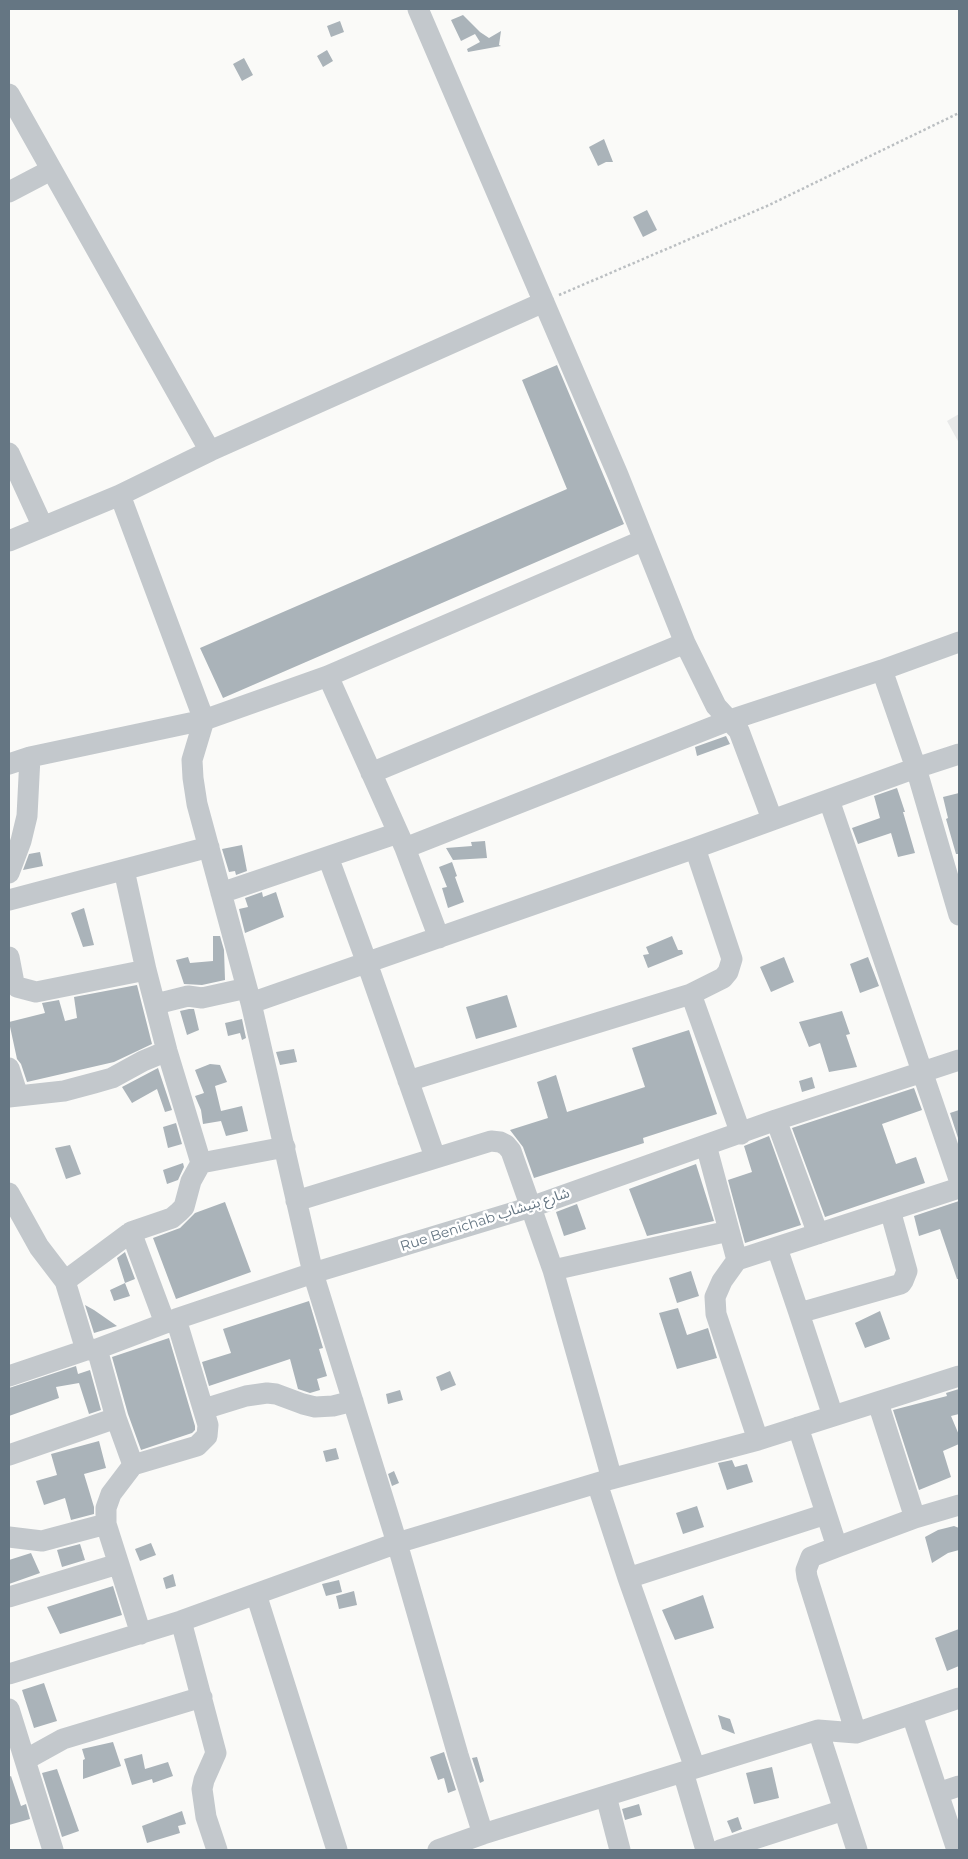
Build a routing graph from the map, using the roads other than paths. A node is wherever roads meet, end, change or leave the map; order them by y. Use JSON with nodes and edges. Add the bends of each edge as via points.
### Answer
{"nodes":[{"id":1,"x":418,"y":9,"type":"edge"},
{"id":2,"x":9,"y":94,"type":"edge"},
{"id":3,"x":51,"y":170,"type":"junction"},
{"id":4,"x":9,"y":192,"type":"edge"},
{"id":5,"x":544,"y":302,"type":"junction"},
{"id":6,"x":210,"y":452,"type":"junction"},
{"id":7,"x":9,"y":453,"type":"edge"},
{"id":8,"x":120,"y":495,"type":"junction"},
{"id":9,"x":43,"y":527,"type":"junction"},
{"id":10,"x":644,"y":540,"type":"junction"},
{"id":11,"x":9,"y":541,"type":"edge"},
{"id":12,"x":685,"y":642,"type":"junction"},
{"id":13,"x":959,"y":642,"type":"edge"},
{"id":14,"x":882,"y":670,"type":"junction"},
{"id":15,"x":328,"y":676,"type":"junction"},
{"id":16,"x":204,"y":720,"type":"junction"},
{"id":17,"x":730,"y":720,"type":"junction"},
{"id":18,"x":959,"y":754,"type":"edge"},
{"id":19,"x":30,"y":757,"type":"junction"},
{"id":20,"x":9,"y":764,"type":"edge"},
{"id":21,"x":916,"y":768,"type":"junction"},
{"id":22,"x":371,"y":773,"type":"junction"},
{"id":23,"x":829,"y":800,"type":"junction"},
{"id":24,"x":772,"y":819,"type":"junction"},
{"id":25,"x":402,"y":841,"type":"junction"},
{"id":26,"x":209,"y":847,"type":"junction"},
{"id":27,"x":695,"y":848,"type":"junction"},
{"id":28,"x":328,"y":857,"type":"junction"},
{"id":29,"x":124,"y":870,"type":"junction"},
{"id":30,"x":9,"y":873,"type":"edge"},
{"id":31,"x":221,"y":894,"type":"junction"},
{"id":32,"x":9,"y":900,"type":"edge"},
{"id":33,"x":959,"y":916,"type":"edge"},
{"id":34,"x":439,"y":938,"type":"junction"},
{"id":35,"x":9,"y":957,"type":"edge"},
{"id":36,"x":367,"y":963,"type":"junction"},
{"id":37,"x":146,"y":970,"type":"junction"},
{"id":38,"x":11,"y":983,"type":"edge"},
{"id":39,"x":691,"y":994,"type":"junction"},
{"id":40,"x":249,"y":996,"type":"junction"},
{"id":41,"x":156,"y":1004,"type":"junction"},
{"id":42,"x":167,"y":1052,"type":"junction"},
{"id":43,"x":959,"y":1060,"type":"edge"},
{"id":44,"x":9,"y":1068,"type":"edge"},
{"id":45,"x":922,"y":1072,"type":"junction"},
{"id":46,"x":408,"y":1081,"type":"junction"},
{"id":47,"x":13,"y":1097,"type":"edge"},
{"id":48,"x":776,"y":1120,"type":"junction"},
{"id":49,"x":741,"y":1134,"type":"junction"},
{"id":50,"x":706,"y":1145,"type":"junction"},
{"id":51,"x":285,"y":1147,"type":"junction"},
{"id":52,"x":435,"y":1157,"type":"junction"},
{"id":53,"x":201,"y":1163,"type":"junction"},
{"id":54,"x":959,"y":1179,"type":"edge"},
{"id":55,"x":959,"y":1188,"type":"edge"},
{"id":56,"x":9,"y":1193,"type":"edge"},
{"id":57,"x":296,"y":1201,"type":"junction"},
{"id":58,"x":531,"y":1207,"type":"junction"},
{"id":59,"x":890,"y":1210,"type":"junction"},
{"id":60,"x":730,"y":1231,"type":"junction"},
{"id":61,"x":131,"y":1232,"type":"junction"},
{"id":62,"x":818,"y":1234,"type":"junction"},
{"id":63,"x":777,"y":1248,"type":"junction"},
{"id":64,"x":738,"y":1260,"type":"junction"},
{"id":65,"x":552,"y":1270,"type":"junction"},
{"id":66,"x":313,"y":1273,"type":"junction"},
{"id":67,"x":65,"y":1282,"type":"junction"},
{"id":68,"x":799,"y":1313,"type":"junction"},
{"id":69,"x":170,"y":1321,"type":"junction"},
{"id":70,"x":92,"y":1350,"type":"junction"},
{"id":71,"x":9,"y":1376,"type":"edge"},
{"id":72,"x":959,"y":1376,"type":"edge"},
{"id":73,"x":353,"y":1401,"type":"junction"},
{"id":74,"x":878,"y":1403,"type":"junction"},
{"id":75,"x":204,"y":1409,"type":"junction"},
{"id":76,"x":833,"y":1416,"type":"junction"},
{"id":77,"x":116,"y":1418,"type":"junction"},
{"id":78,"x":798,"y":1427,"type":"junction"},
{"id":79,"x":758,"y":1440,"type":"junction"},
{"id":80,"x":9,"y":1455,"type":"edge"},
{"id":81,"x":132,"y":1465,"type":"junction"},
{"id":82,"x":605,"y":1481,"type":"junction"},
{"id":83,"x":959,"y":1505,"type":"edge"},
{"id":84,"x":826,"y":1514,"type":"junction"},
{"id":85,"x":915,"y":1518,"type":"junction"},
{"id":86,"x":106,"y":1524,"type":"junction"},
{"id":87,"x":9,"y":1537,"type":"edge"},
{"id":88,"x":397,"y":1542,"type":"junction"},
{"id":89,"x":837,"y":1547,"type":"junction"},
{"id":90,"x":118,"y":1564,"type":"junction"},
{"id":91,"x":628,"y":1578,"type":"junction"},
{"id":92,"x":256,"y":1594,"type":"junction"},
{"id":93,"x":9,"y":1597,"type":"edge"},
{"id":94,"x":181,"y":1621,"type":"junction"},
{"id":95,"x":141,"y":1634,"type":"junction"},
{"id":96,"x":9,"y":1674,"type":"edge"},
{"id":97,"x":202,"y":1697,"type":"junction"},
{"id":98,"x":959,"y":1698,"type":"edge"},
{"id":99,"x":9,"y":1709,"type":"edge"},
{"id":100,"x":912,"y":1715,"type":"junction"},
{"id":101,"x":818,"y":1730,"type":"junction"},
{"id":102,"x":856,"y":1734,"type":"junction"},
{"id":103,"x":25,"y":1760,"type":"junction"},
{"id":104,"x":689,"y":1770,"type":"junction"},
{"id":105,"x":959,"y":1786,"type":"edge"},
{"id":106,"x":938,"y":1792,"type":"junction"},
{"id":107,"x":606,"y":1796,"type":"junction"},
{"id":108,"x":844,"y":1810,"type":"junction"},
{"id":109,"x":483,"y":1834,"type":"junction"},
{"id":110,"x":53,"y":1850,"type":"edge"},
{"id":111,"x":217,"y":1850,"type":"edge"},
{"id":112,"x":337,"y":1850,"type":"edge"},
{"id":113,"x":438,"y":1850,"type":"edge"},
{"id":114,"x":620,"y":1850,"type":"edge"},
{"id":115,"x":706,"y":1850,"type":"edge"},
{"id":116,"x":720,"y":1850,"type":"edge"},
{"id":117,"x":857,"y":1850,"type":"edge"},
{"id":118,"x":957,"y":1850,"type":"edge"}],
"edges":[{"from":1,"to":5,"type":"street"},
{"from":2,"to":3,"type":"street"},
{"from":3,"to":4,"type":"street"},
{"from":3,"to":6,"type":"street"},
{"from":5,"to":6,"type":"street"},
{"from":5,"to":10,"type":"street"},
{"from":6,"to":8,"type":"street"},
{"from":7,"to":9,"type":"street"},
{"from":8,"to":9,"type":"street"},
{"from":8,"to":16,"type":"street"},
{"from":9,"to":11,"type":"street"},
{"from":10,"to":12,"type":"street"},
{"from":10,"to":15,"type":"street"},
{"from":12,"to":17,"type":"street","via":[[716,706]]},
{"from":12,"to":22,"type":"street"},
{"from":13,"to":14,"type":"street"},
{"from":14,"to":17,"type":"street"},
{"from":14,"to":21,"type":"street"},
{"from":15,"to":16,"type":"street"},
{"from":15,"to":22,"type":"street"},
{"from":16,"to":19,"type":"street"},
{"from":16,"to":26,"type":"street","via":[[192,760],[197,804]]},
{"from":17,"to":24,"type":"street","via":[[743,739]]},
{"from":17,"to":25,"type":"street"},
{"from":18,"to":21,"type":"street"},
{"from":19,"to":20,"type":"street"},
{"from":19,"to":30,"type":"street","via":[[26,816]]},
{"from":21,"to":23,"type":"street"},
{"from":21,"to":33,"type":"street"},
{"from":22,"to":25,"type":"street"},
{"from":23,"to":24,"type":"street"},
{"from":23,"to":45,"type":"street"},
{"from":24,"to":27,"type":"street"},
{"from":25,"to":28,"type":"street"},
{"from":25,"to":34,"type":"street"},
{"from":26,"to":29,"type":"street"},
{"from":26,"to":31,"type":"street"},
{"from":27,"to":34,"type":"street"},
{"from":27,"to":39,"type":"street","via":[[732,959],[728,972],[722,978]]},
{"from":28,"to":31,"type":"street"},
{"from":28,"to":36,"type":"street"},
{"from":29,"to":32,"type":"street"},
{"from":29,"to":37,"type":"street"},
{"from":31,"to":40,"type":"street"},
{"from":34,"to":36,"type":"street"},
{"from":35,"to":38,"type":"street"},
{"from":36,"to":40,"type":"street"},
{"from":36,"to":46,"type":"street"},
{"from":37,"to":38,"type":"street","via":[[36,992]]},
{"from":37,"to":41,"type":"street"},
{"from":39,"to":46,"type":"street"},
{"from":39,"to":49,"type":"street"},
{"from":40,"to":41,"type":"street","via":[[188,996]]},
{"from":40,"to":51,"type":"street"},
{"from":41,"to":42,"type":"street"},
{"from":42,"to":47,"type":"street","via":[[103,1081],[64,1091]]},
{"from":42,"to":53,"type":"street"},
{"from":43,"to":45,"type":"street","name":"Rue Benichab شارع بنيشاب"},
{"from":44,"to":47,"type":"street"},
{"from":45,"to":48,"type":"street","name":"Rue Benichab شارع بنيشاب"},
{"from":45,"to":54,"type":"street"},
{"from":46,"to":52,"type":"street"},
{"from":48,"to":49,"type":"street","name":"Rue Benichab شارع بنيشاب"},
{"from":48,"to":62,"type":"street"},
{"from":49,"to":50,"type":"street","name":"Rue Benichab شارع بنيشاب"},
{"from":50,"to":58,"type":"street","name":"Rue Benichab شارع بنيشاب"},
{"from":50,"to":60,"type":"street"},
{"from":51,"to":53,"type":"street"},
{"from":51,"to":57,"type":"street"},
{"from":52,"to":57,"type":"street"},
{"from":52,"to":58,"type":"street","via":[[491,1141],[500,1142],[511,1151]]},
{"from":53,"to":61,"type":"street","via":[[191,1181],[184,1207],[179,1212],[172,1218]]},
{"from":55,"to":59,"type":"street"},
{"from":56,"to":67,"type":"street","via":[[39,1247]]},
{"from":57,"to":66,"type":"street"},
{"from":58,"to":65,"type":"street"},
{"from":58,"to":66,"type":"street","name":"Rue Benichab شارع بنيشاب"},
{"from":59,"to":62,"type":"street"},
{"from":59,"to":68,"type":"street","via":[[907,1271],[904,1281]]},
{"from":60,"to":64,"type":"street"},
{"from":60,"to":65,"type":"street"},
{"from":61,"to":67,"type":"street"},
{"from":61,"to":69,"type":"street"},
{"from":62,"to":63,"type":"street"},
{"from":63,"to":64,"type":"street"},
{"from":63,"to":68,"type":"street"},
{"from":64,"to":79,"type":"street","via":[[722,1281],[715,1297],[716,1314]]},
{"from":65,"to":82,"type":"street"},
{"from":66,"to":69,"type":"street","name":"Rue Benichab شارع بنيشاب"},
{"from":66,"to":73,"type":"street"},
{"from":67,"to":70,"type":"street"},
{"from":68,"to":76,"type":"street"},
{"from":69,"to":70,"type":"street","name":"Rue Benichab شارع بنيشاب"},
{"from":69,"to":75,"type":"street"},
{"from":70,"to":71,"type":"street","name":"Rue Benichab شارع بنيشاب"},
{"from":70,"to":77,"type":"street"},
{"from":72,"to":74,"type":"street"},
{"from":73,"to":75,"type":"street","via":[[315,1407],[276,1394],[261,1394]]},
{"from":73,"to":88,"type":"street"},
{"from":74,"to":76,"type":"street"},
{"from":74,"to":85,"type":"street"},
{"from":75,"to":81,"type":"street","via":[[208,1430],[197,1446]]},
{"from":76,"to":78,"type":"street"},
{"from":77,"to":80,"type":"street"},
{"from":77,"to":81,"type":"street"},
{"from":78,"to":79,"type":"street"},
{"from":78,"to":84,"type":"street"},
{"from":79,"to":82,"type":"street"},
{"from":81,"to":86,"type":"street","via":[[108,1500]]},
{"from":82,"to":88,"type":"street"},
{"from":82,"to":91,"type":"street"},
{"from":83,"to":85,"type":"street"},
{"from":84,"to":89,"type":"street"},
{"from":84,"to":91,"type":"street"},
{"from":85,"to":89,"type":"street"},
{"from":86,"to":87,"type":"street","via":[[42,1541]]},
{"from":86,"to":90,"type":"street"},
{"from":88,"to":92,"type":"street"},
{"from":88,"to":109,"type":"street"},
{"from":89,"to":102,"type":"street","via":[[811,1557],[806,1570]]},
{"from":90,"to":93,"type":"street"},
{"from":90,"to":95,"type":"street"},
{"from":91,"to":104,"type":"street"},
{"from":92,"to":94,"type":"street"},
{"from":92,"to":112,"type":"street"},
{"from":94,"to":95,"type":"street"},
{"from":94,"to":97,"type":"street"},
{"from":95,"to":96,"type":"street"},
{"from":97,"to":103,"type":"street","via":[[63,1739]]},
{"from":97,"to":111,"type":"street","via":[[216,1753],[204,1780],[202,1799]]},
{"from":98,"to":100,"type":"street"},
{"from":99,"to":103,"type":"street"},
{"from":100,"to":102,"type":"street"},
{"from":100,"to":106,"type":"street"},
{"from":101,"to":102,"type":"street"},
{"from":101,"to":104,"type":"street"},
{"from":101,"to":108,"type":"street"},
{"from":103,"to":110,"type":"street"},
{"from":104,"to":107,"type":"street"},
{"from":104,"to":115,"type":"street"},
{"from":105,"to":106,"type":"street"},
{"from":106,"to":118,"type":"street"},
{"from":107,"to":109,"type":"street"},
{"from":107,"to":114,"type":"street"},
{"from":108,"to":116,"type":"street"},
{"from":108,"to":117,"type":"street"},
{"from":109,"to":113,"type":"street"}]}
